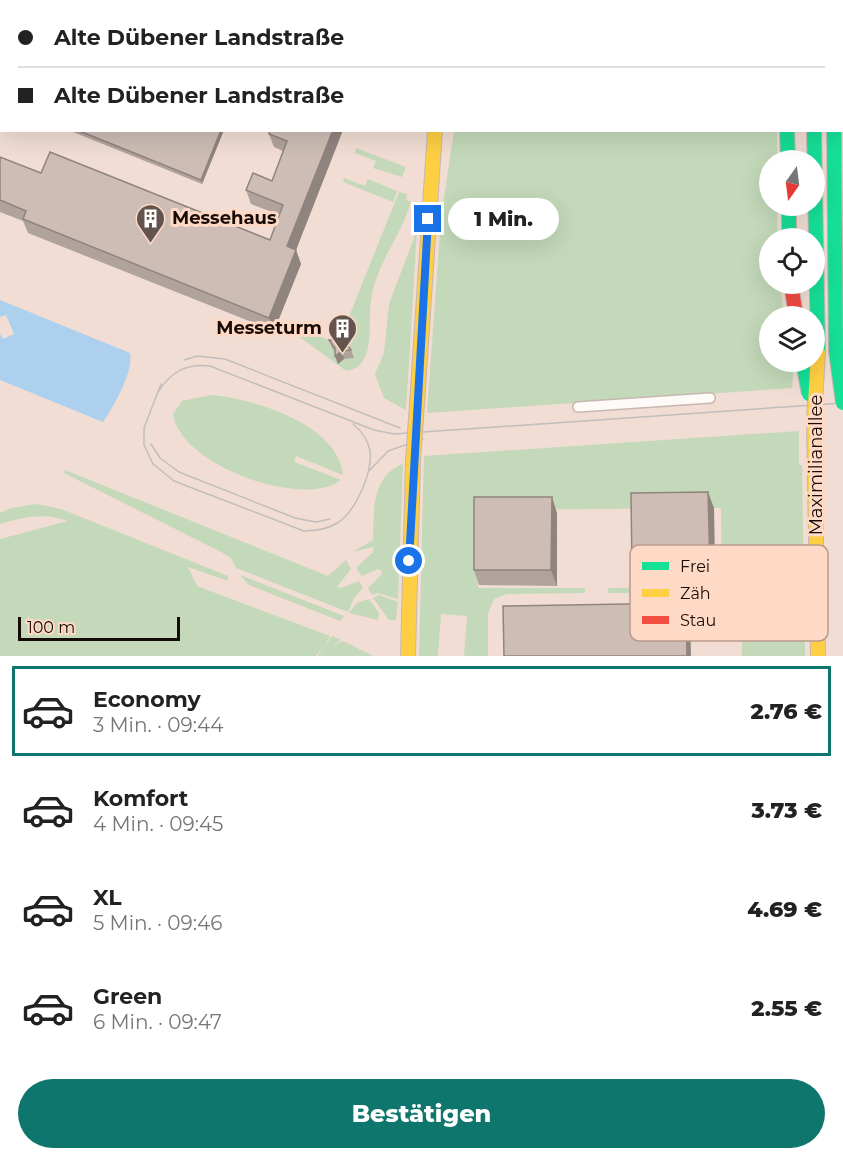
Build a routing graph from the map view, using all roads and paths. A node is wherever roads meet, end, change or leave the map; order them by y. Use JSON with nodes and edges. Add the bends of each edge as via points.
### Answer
{"nodes":[{"id":1,"x":435,"y":132,"type":"edge"},
{"id":2,"x":787,"y":132,"type":"edge"},
{"id":3,"x":814,"y":132,"type":"edge"},
{"id":4,"x":834,"y":132,"type":"edge"},
{"id":5,"x":788,"y":150,"type":"edge"},
{"id":6,"x":805,"y":372,"type":"edge"},
{"id":7,"x":710,"y":398,"type":"dead end"},
{"id":8,"x":843,"y":403,"type":"edge"},
{"id":9,"x":579,"y":407,"type":"dead end"},
{"id":10,"x":814,"y":421,"type":"junction"},
{"id":11,"x":816,"y":545,"type":"edge"},
{"id":12,"x":818,"y":641,"type":"edge"},
{"id":13,"x":408,"y":656,"type":"edge"},
{"id":14,"x":818,"y":656,"type":"edge"}],
"edges":[{"from":1,"to":13,"type":"main road","bridge":true,"via":[[411,492]]},
{"from":2,"to":5,"type":"main road"},
{"from":3,"to":10,"type":"main road","name":"Maximilianallee","bridge":true,"via":[[818,352]]},
{"from":4,"to":8,"type":"main road","name":"Maximilianallee","bridge":true,"via":[[836,351]]},
{"from":6,"to":10,"type":"main road","bridge":true},
{"from":7,"to":9,"type":"street"},
{"from":10,"to":11,"type":"main road","name":"Maximilianallee"},
{"from":12,"to":14,"type":"main road","name":"Maximilianallee"}]}
